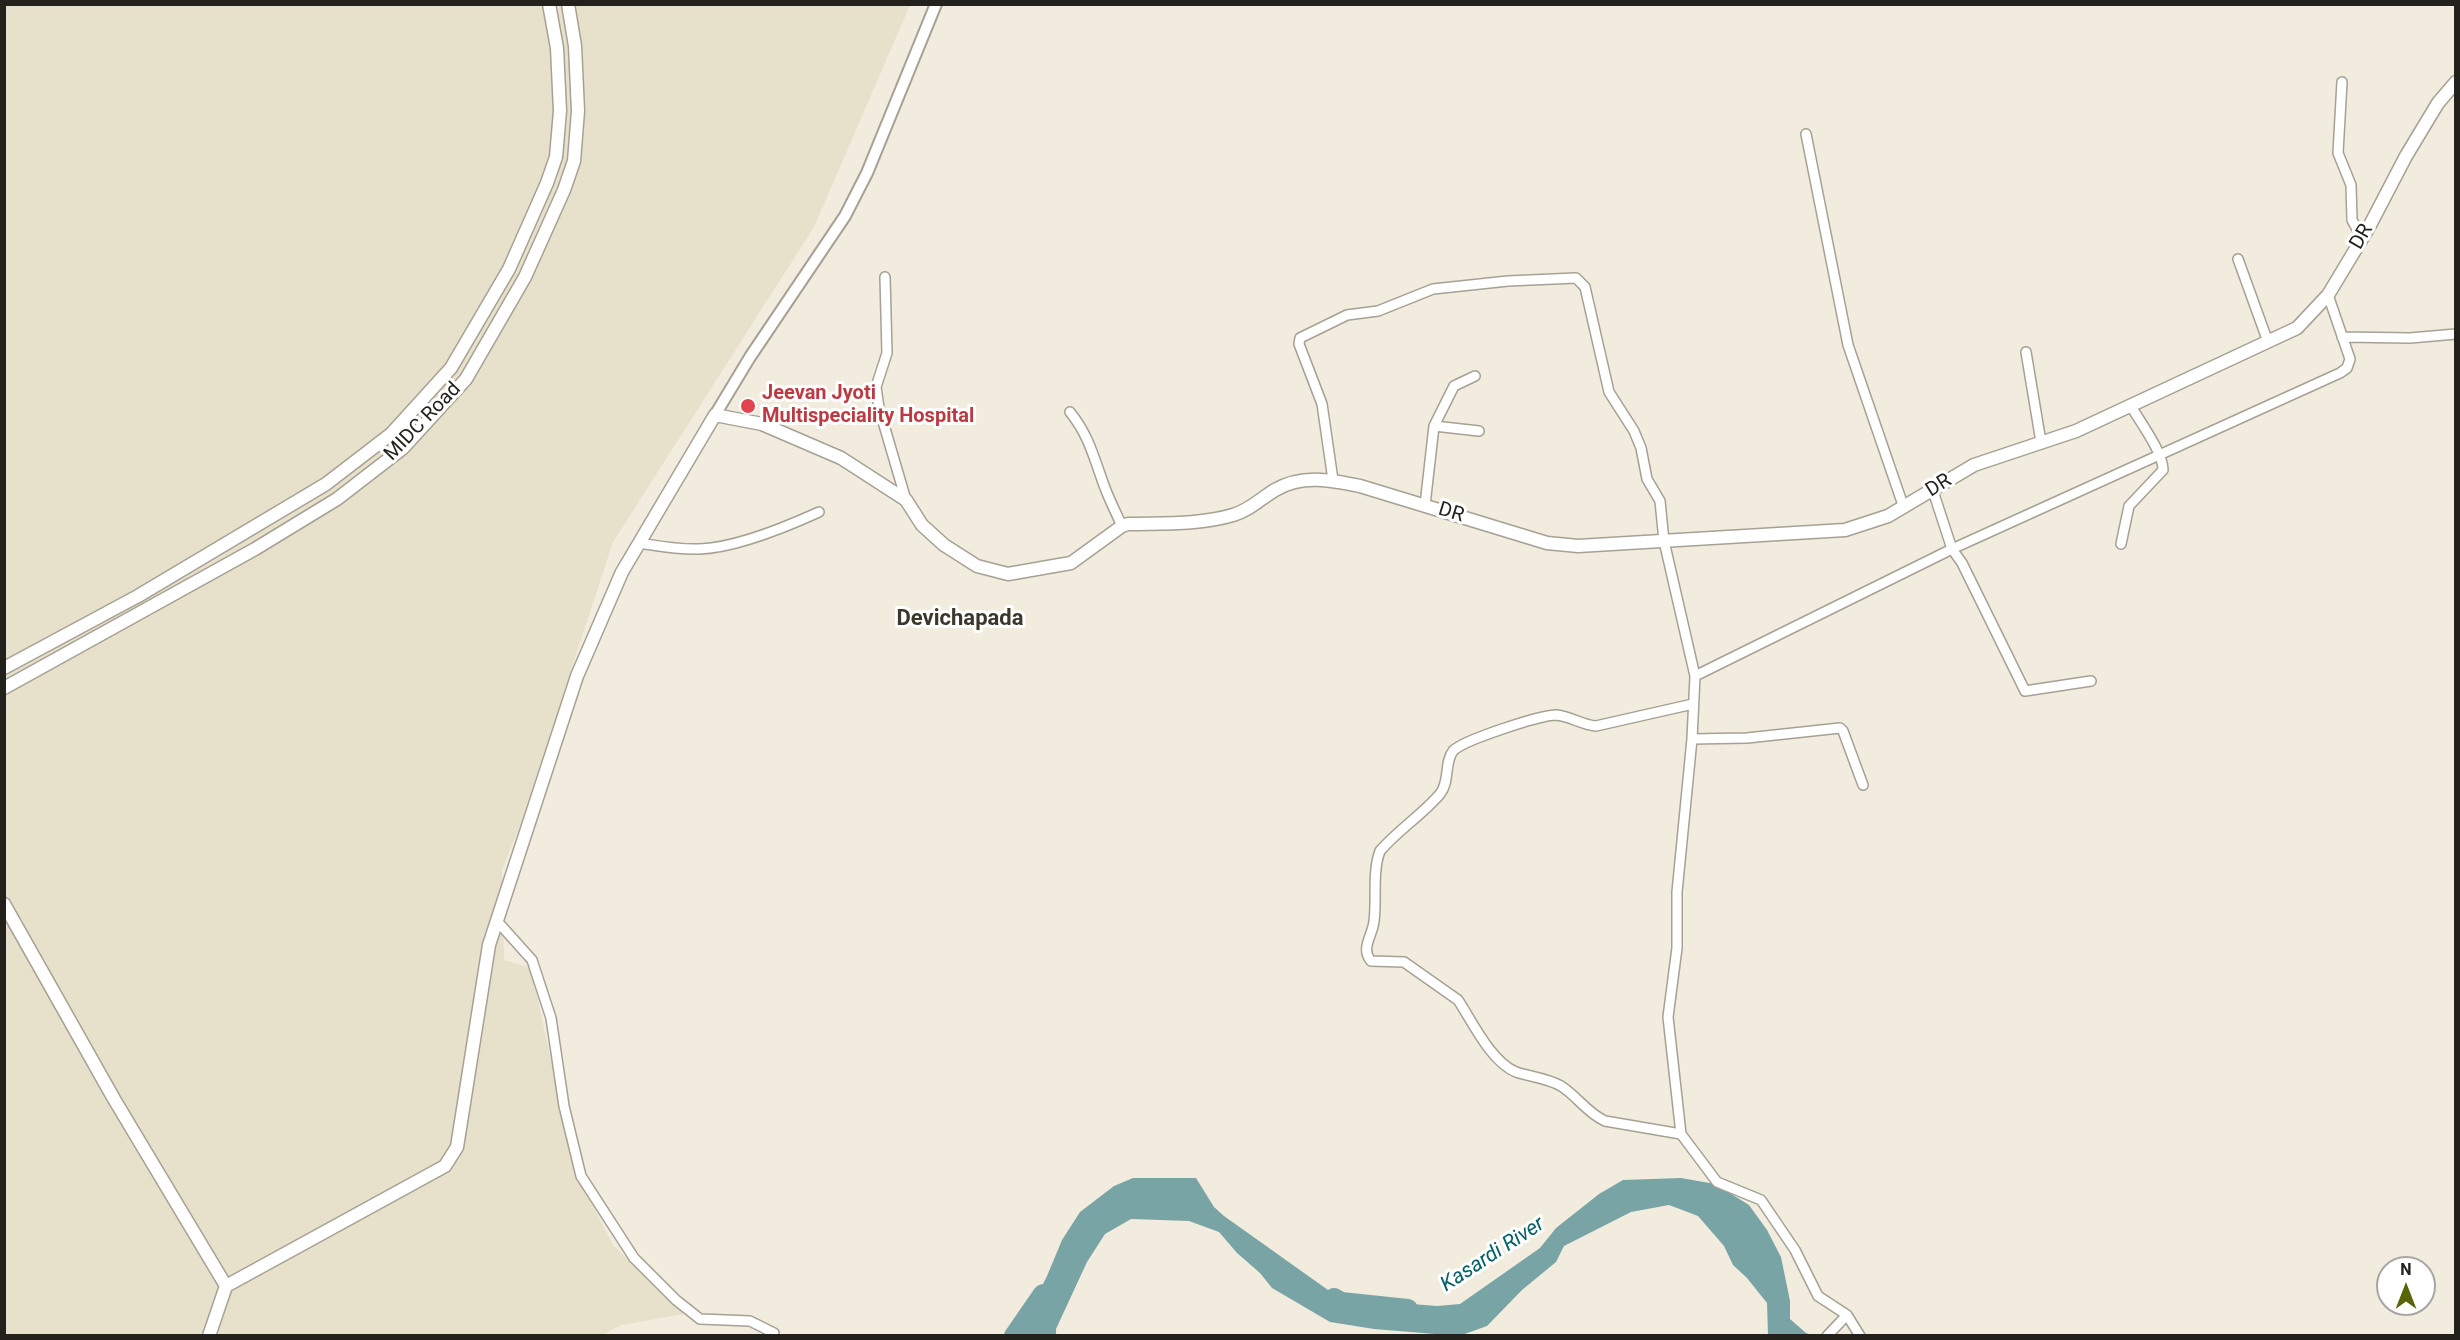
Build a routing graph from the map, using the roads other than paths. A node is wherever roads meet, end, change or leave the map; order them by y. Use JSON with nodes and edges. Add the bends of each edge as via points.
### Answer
{"nodes":[{"id":1,"x":549,"y":4,"type":"edge"},
{"id":2,"x":568,"y":4,"type":"edge"},
{"id":3,"x":936,"y":4,"type":"edge"},
{"id":4,"x":2342,"y":82,"type":"dead end"},
{"id":5,"x":2456,"y":82,"type":"edge"},
{"id":6,"x":1806,"y":134,"type":"dead end"},
{"id":7,"x":2362,"y":238,"type":"junction"},
{"id":8,"x":2238,"y":259,"type":"dead end"},
{"id":9,"x":885,"y":277,"type":"dead end"},
{"id":10,"x":2328,"y":295,"type":"junction"},
{"id":11,"x":2456,"y":334,"type":"edge"},
{"id":12,"x":2342,"y":337,"type":"junction"},
{"id":13,"x":2268,"y":342,"type":"junction"},
{"id":14,"x":2026,"y":352,"type":"dead end"},
{"id":15,"x":1475,"y":376,"type":"dead end"},
{"id":16,"x":2131,"y":406,"type":"junction"},
{"id":17,"x":1070,"y":412,"type":"dead end"},
{"id":18,"x":715,"y":415,"type":"junction"},
{"id":19,"x":1434,"y":426,"type":"junction"},
{"id":20,"x":1479,"y":431,"type":"dead end"},
{"id":21,"x":2041,"y":442,"type":"junction"},
{"id":22,"x":2159,"y":455,"type":"junction"},
{"id":23,"x":1333,"y":480,"type":"junction"},
{"id":24,"x":1933,"y":491,"type":"junction"},
{"id":25,"x":906,"y":500,"type":"junction"},
{"id":26,"x":1425,"y":505,"type":"junction"},
{"id":27,"x":1904,"y":508,"type":"junction"},
{"id":28,"x":819,"y":512,"type":"dead end"},
{"id":29,"x":1122,"y":526,"type":"junction"},
{"id":30,"x":1664,"y":541,"type":"junction"},
{"id":31,"x":639,"y":543,"type":"junction"},
{"id":32,"x":2121,"y":544,"type":"dead end"},
{"id":33,"x":1952,"y":549,"type":"junction"},
{"id":34,"x":4,"y":668,"type":"edge"},
{"id":35,"x":1695,"y":676,"type":"junction"},
{"id":36,"x":2091,"y":681,"type":"dead end"},
{"id":37,"x":4,"y":688,"type":"edge"},
{"id":38,"x":1693,"y":704,"type":"junction"},
{"id":39,"x":1692,"y":739,"type":"junction"},
{"id":40,"x":1863,"y":785,"type":"dead end"},
{"id":41,"x":4,"y":904,"type":"edge"},
{"id":42,"x":497,"y":921,"type":"junction"},
{"id":43,"x":1681,"y":1134,"type":"junction"},
{"id":44,"x":226,"y":1286,"type":"junction"},
{"id":45,"x":1847,"y":1315,"type":"junction"},
{"id":46,"x":774,"y":1334,"type":"edge"},
{"id":47,"x":209,"y":1335,"type":"edge"},
{"id":48,"x":1827,"y":1335,"type":"edge"},
{"id":49,"x":1860,"y":1335,"type":"edge"}],
"edges":[{"from":1,"to":34,"type":"main road","name":"MIDC Road","via":[[557,48],[556,158],[509,269],[451,368],[391,434],[326,484],[138,596]]},
{"from":2,"to":37,"type":"main road","name":"MIDC Road","via":[[575,46],[578,111],[574,162],[525,277],[466,379],[403,448],[337,499],[255,549]]},
{"from":3,"to":18,"type":"street","via":[[867,173],[845,216]]},
{"from":4,"to":7,"type":"street","via":[[2338,153],[2350,185],[2352,220]]},
{"from":5,"to":7,"type":"main road","name":"DR","via":[[2438,102]]},
{"from":6,"to":27,"type":"street","via":[[1848,345]]},
{"from":7,"to":10,"type":"main road","name":"DR"},
{"from":8,"to":13,"type":"street"},
{"from":9,"to":25,"type":"street","via":[[887,353],[876,387]]},
{"from":10,"to":12,"type":"street"},
{"from":10,"to":13,"type":"main road","name":"DR","via":[[2297,328]]},
{"from":11,"to":12,"type":"street"},
{"from":12,"to":22,"type":"street","via":[[2350,359],[2340,373]]},
{"from":13,"to":16,"type":"main road","name":"DR"},
{"from":14,"to":21,"type":"street"},
{"from":15,"to":19,"type":"street","via":[[1454,386]]},
{"from":16,"to":21,"type":"main road","name":"DR"},
{"from":16,"to":22,"type":"street"},
{"from":17,"to":29,"type":"street","via":[[1082,427]]},
{"from":18,"to":25,"type":"main road","via":[[762,424],[813,445],[841,458]]},
{"from":18,"to":31,"type":"main road"},
{"from":19,"to":20,"type":"street"},
{"from":19,"to":26,"type":"street"},
{"from":21,"to":24,"type":"main road","name":"DR","via":[[1974,465]]},
{"from":22,"to":32,"type":"street","via":[[2163,470],[2129,506]]},
{"from":22,"to":33,"type":"street"},
{"from":23,"to":26,"type":"main road","name":"DR"},
{"from":23,"to":29,"type":"main road","name":"DR","via":[[1303,479],[1276,489],[1251,509],[1231,516]]},
{"from":23,"to":30,"type":"street","via":[[1325,417],[1300,338],[1347,315],[1378,311],[1433,289],[1576,278],[1585,287],[1609,392],[1634,431],[1647,479],[1660,501]]},
{"from":24,"to":27,"type":"main road","name":"DR"},
{"from":24,"to":33,"type":"street"},
{"from":25,"to":29,"type":"main road","via":[[922,525],[944,545],[977,566],[1008,574],[1071,563]]},
{"from":26,"to":30,"type":"main road","name":"DR","via":[[1547,543],[1578,546]]},
{"from":27,"to":30,"type":"main road","name":"DR","via":[[1845,530]]},
{"from":28,"to":31,"type":"street","via":[[792,525],[720,546],[681,549]]},
{"from":30,"to":35,"type":"street"},
{"from":31,"to":42,"type":"main road","via":[[622,572],[577,676]]},
{"from":33,"to":35,"type":"street"},
{"from":33,"to":36,"type":"street","via":[[2025,691]]},
{"from":35,"to":38,"type":"street"},
{"from":38,"to":39,"type":"street"},
{"from":38,"to":43,"type":"street","via":[[1596,726],[1561,716],[1544,717],[1457,748],[1450,758],[1444,789],[1380,851],[1375,920],[1366,950],[1371,961],[1404,962],[1451,993],[1506,1067],[1557,1084],[1605,1121]]},
{"from":39,"to":40,"type":"street","via":[[1747,738],[1840,728]]},
{"from":39,"to":43,"type":"street","via":[[1680,851],[1677,948],[1668,1017]]},
{"from":41,"to":44,"type":"main road"},
{"from":42,"to":44,"type":"main road","via":[[489,945],[457,1147],[445,1166]]},
{"from":42,"to":46,"type":"street","via":[[532,960],[551,1018],[564,1106],[581,1176],[634,1258],[700,1319],[750,1321]]},
{"from":43,"to":45,"type":"street","via":[[1717,1182],[1761,1200],[1795,1251],[1818,1296]]},
{"from":44,"to":47,"type":"main road"},
{"from":45,"to":48,"type":"street"},
{"from":45,"to":49,"type":"street"}]}
